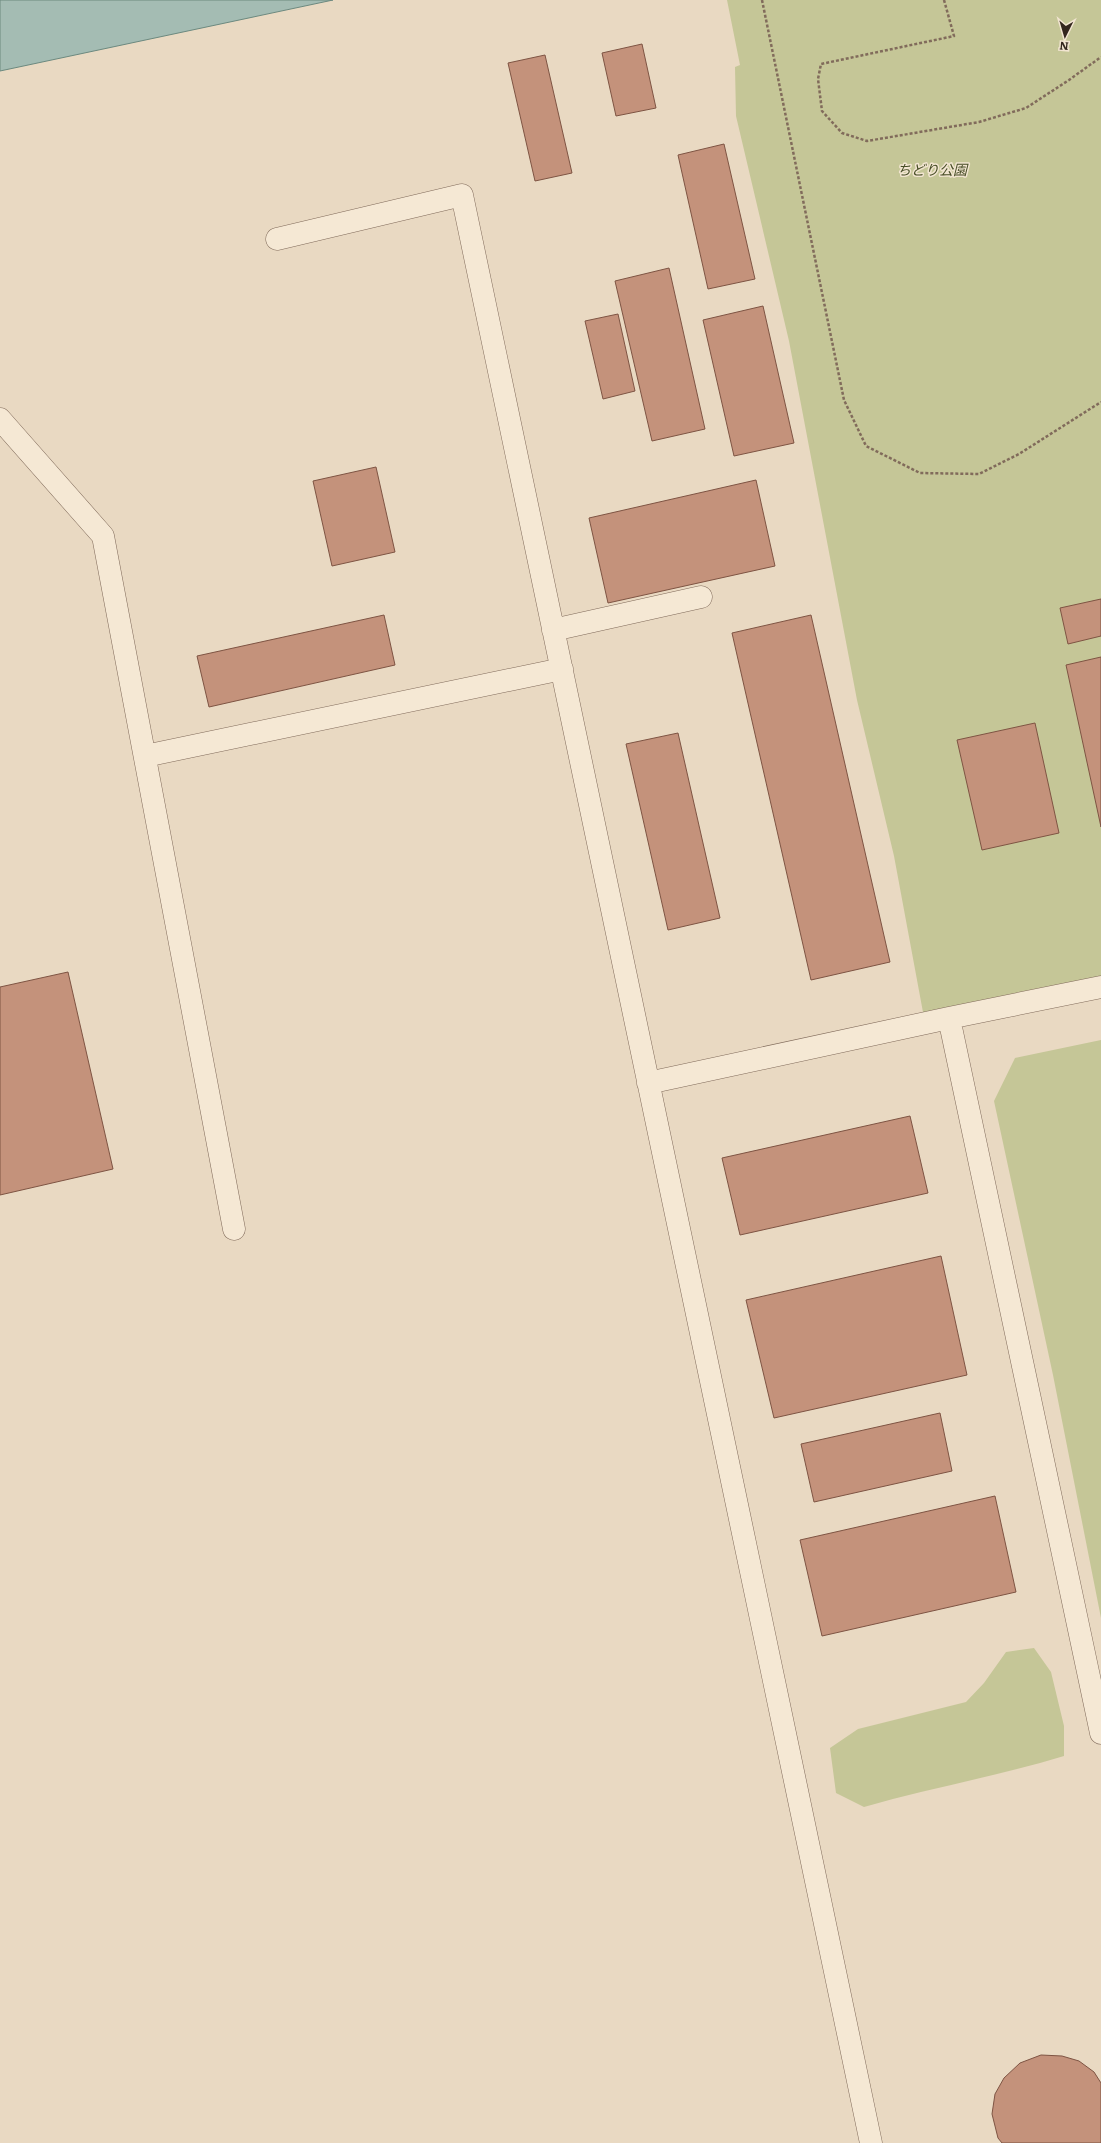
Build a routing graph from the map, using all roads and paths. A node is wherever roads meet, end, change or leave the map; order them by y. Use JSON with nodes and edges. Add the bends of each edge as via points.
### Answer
{"nodes":[{"id":1,"x":762,"y":0,"type":"edge"},
{"id":2,"x":944,"y":0,"type":"edge"},
{"id":3,"x":1101,"y":57,"type":"edge"},
{"id":4,"x":277,"y":239,"type":"dead end"},
{"id":5,"x":1101,"y":402,"type":"edge"},
{"id":6,"x":0,"y":419,"type":"edge"},
{"id":7,"x":701,"y":596,"type":"dead end"},
{"id":8,"x":553,"y":630,"type":"junction"},
{"id":9,"x":562,"y":668,"type":"junction"},
{"id":10,"x":145,"y":756,"type":"junction"},
{"id":11,"x":1101,"y":987,"type":"edge"},
{"id":12,"x":949,"y":1018,"type":"junction"},
{"id":13,"x":648,"y":1083,"type":"junction"},
{"id":14,"x":234,"y":1229,"type":"dead end"},
{"id":15,"x":1101,"y":1733,"type":"edge"},
{"id":16,"x":871,"y":2143,"type":"edge"}],
"edges":[{"from":1,"to":5,"type":"path","via":[[844,400],[866,446],[920,473],[979,474],[1019,454]]},
{"from":2,"to":3,"type":"path","via":[[954,36],[821,64],[818,79],[822,111],[842,133],[866,141],[980,122],[1026,108]]},
{"from":4,"to":8,"type":"street","via":[[462,195]]},
{"from":6,"to":10,"type":"street","via":[[103,536]]},
{"from":7,"to":8,"type":"street"},
{"from":8,"to":9,"type":"street"},
{"from":9,"to":10,"type":"street"},
{"from":9,"to":13,"type":"street"},
{"from":10,"to":14,"type":"street"},
{"from":11,"to":12,"type":"street"},
{"from":12,"to":13,"type":"street"},
{"from":12,"to":15,"type":"street"},
{"from":13,"to":16,"type":"street"}]}
